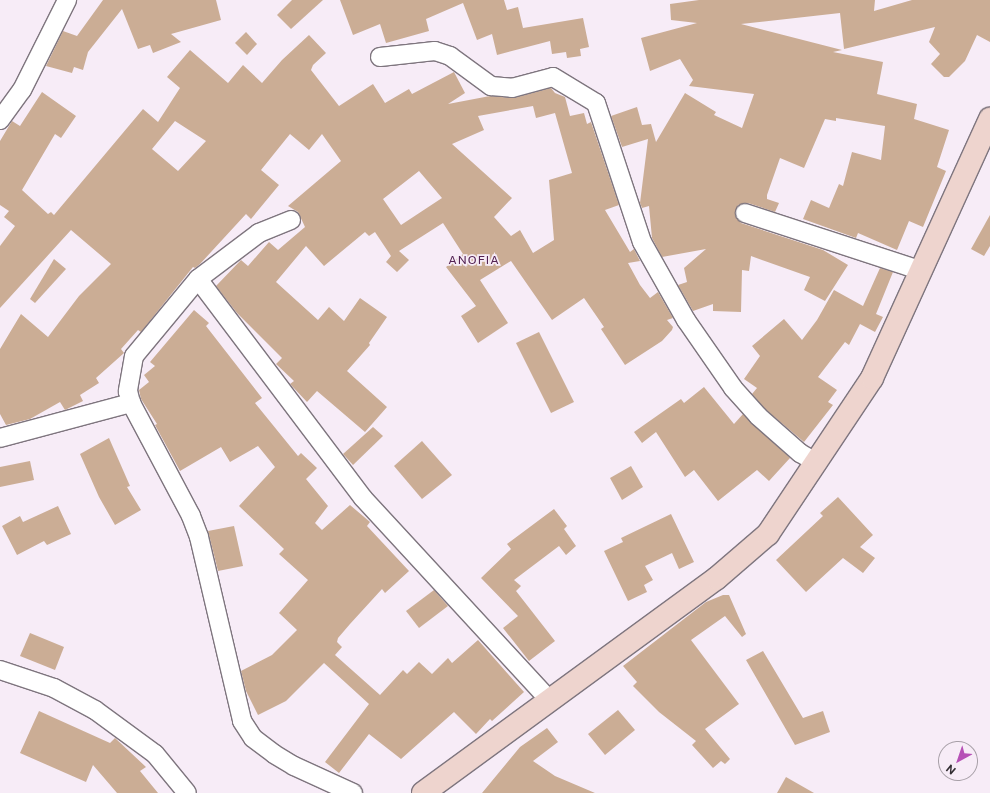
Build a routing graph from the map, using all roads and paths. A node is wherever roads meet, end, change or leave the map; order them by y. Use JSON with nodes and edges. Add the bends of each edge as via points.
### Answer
{"nodes":[{"id":1,"x":67,"y":0,"type":"edge"},
{"id":2,"x":380,"y":57,"type":"dead end"},
{"id":3,"x":990,"y":119,"type":"edge"},
{"id":4,"x":0,"y":120,"type":"edge"},
{"id":5,"x":745,"y":213,"type":"dead end"},
{"id":6,"x":291,"y":220,"type":"dead end"},
{"id":7,"x":922,"y":271,"type":"junction"},
{"id":8,"x":198,"y":279,"type":"junction"},
{"id":9,"x":132,"y":403,"type":"junction"},
{"id":10,"x":0,"y":438,"type":"edge"},
{"id":11,"x":818,"y":463,"type":"junction"},
{"id":12,"x":0,"y":670,"type":"edge"},
{"id":13,"x":550,"y":701,"type":"junction"},
{"id":14,"x":187,"y":793,"type":"edge"},
{"id":15,"x":353,"y":793,"type":"edge"},
{"id":16,"x":423,"y":793,"type":"edge"}],
"edges":[{"from":1,"to":4,"type":"street","via":[[22,90]]},
{"from":2,"to":11,"type":"street","via":[[435,51],[450,56],[491,86],[512,88],[553,77],[596,102],[642,242],[686,320],[733,388],[758,416],[800,453]]},
{"from":3,"to":7,"type":"main road"},
{"from":5,"to":7,"type":"street"},
{"from":6,"to":8,"type":"street","via":[[259,233]]},
{"from":7,"to":11,"type":"main road","via":[[872,378]]},
{"from":8,"to":9,"type":"street","via":[[134,356],[128,391]]},
{"from":8,"to":13,"type":"street","via":[[363,498]]},
{"from":9,"to":10,"type":"street"},
{"from":9,"to":15,"type":"street","via":[[191,516],[199,537],[242,721],[253,738],[274,754]]},
{"from":11,"to":13,"type":"main road","via":[[768,534],[717,578]]},
{"from":12,"to":14,"type":"street","via":[[54,688],[94,710],[155,754]]},
{"from":13,"to":16,"type":"main road"}]}
